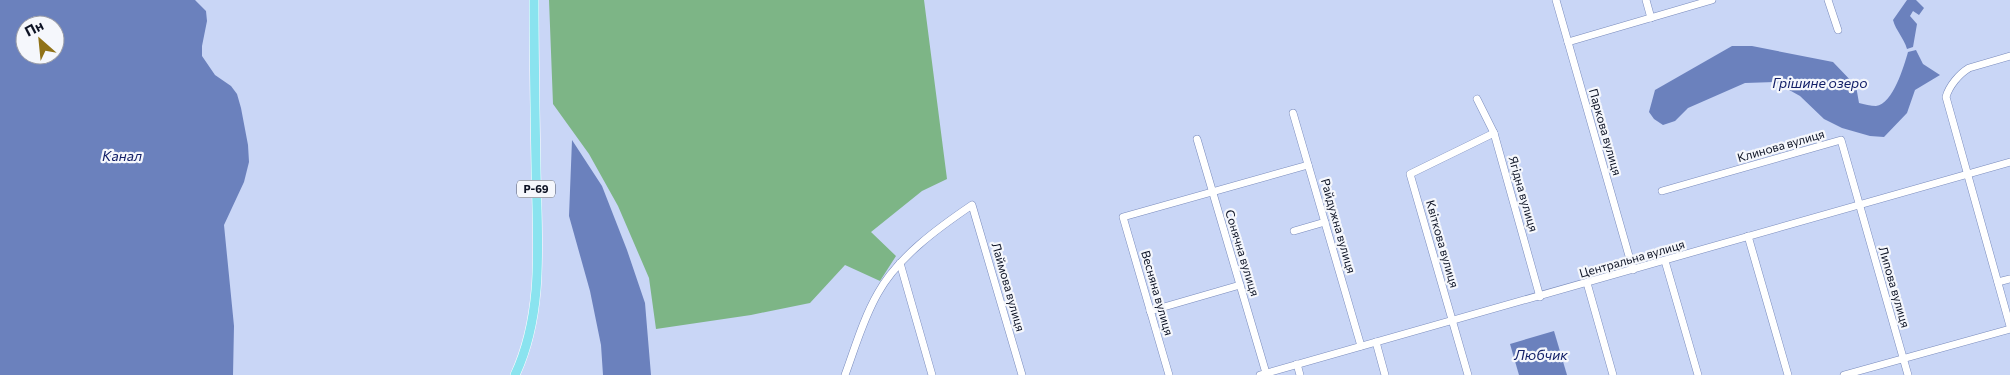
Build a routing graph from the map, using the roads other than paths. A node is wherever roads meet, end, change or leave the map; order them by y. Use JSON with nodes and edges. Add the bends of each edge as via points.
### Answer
{"nodes":[{"id":1,"x":534,"y":0,"type":"edge"},
{"id":2,"x":1556,"y":0,"type":"edge"},
{"id":3,"x":1646,"y":0,"type":"edge"},
{"id":4,"x":1712,"y":0,"type":"edge"},
{"id":5,"x":1828,"y":0,"type":"edge"},
{"id":6,"x":1651,"y":18,"type":"junction"},
{"id":7,"x":1838,"y":30,"type":"dead end"},
{"id":8,"x":1568,"y":42,"type":"junction"},
{"id":9,"x":2010,"y":56,"type":"edge"},
{"id":10,"x":1477,"y":99,"type":"dead end"},
{"id":11,"x":1292,"y":113,"type":"dead end"},
{"id":12,"x":1494,"y":133,"type":"junction"},
{"id":13,"x":1197,"y":139,"type":"dead end"},
{"id":14,"x":2010,"y":162,"type":"edge"},
{"id":15,"x":1308,"y":165,"type":"junction"},
{"id":16,"x":1967,"y":174,"type":"junction"},
{"id":17,"x":1662,"y":191,"type":"dead end"},
{"id":18,"x":1213,"y":192,"type":"junction"},
{"id":19,"x":1859,"y":205,"type":"junction"},
{"id":20,"x":1325,"y":222,"type":"junction"},
{"id":21,"x":1294,"y":231,"type":"dead end"},
{"id":22,"x":1748,"y":236,"type":"junction"},
{"id":23,"x":1665,"y":261,"type":"junction"},
{"id":24,"x":900,"y":263,"type":"junction"},
{"id":25,"x":1633,"y":270,"type":"junction"},
{"id":26,"x":2010,"y":279,"type":"edge"},
{"id":27,"x":1998,"y":282,"type":"junction"},
{"id":28,"x":1587,"y":283,"type":"junction"},
{"id":29,"x":1240,"y":285,"type":"junction"},
{"id":30,"x":1540,"y":297,"type":"junction"},
{"id":31,"x":1150,"y":311,"type":"junction"},
{"id":32,"x":1452,"y":321,"type":"junction"},
{"id":33,"x":2010,"y":328,"type":"edge"},
{"id":34,"x":1376,"y":342,"type":"junction"},
{"id":35,"x":1361,"y":346,"type":"junction"},
{"id":36,"x":1904,"y":359,"type":"junction"},
{"id":37,"x":1297,"y":364,"type":"junction"},
{"id":38,"x":1263,"y":374,"type":"edge"},
{"id":39,"x":515,"y":375,"type":"edge"},
{"id":40,"x":845,"y":375,"type":"edge"},
{"id":41,"x":932,"y":375,"type":"edge"},
{"id":42,"x":1022,"y":375,"type":"edge"},
{"id":43,"x":1169,"y":375,"type":"edge"},
{"id":44,"x":1300,"y":375,"type":"edge"},
{"id":45,"x":1385,"y":375,"type":"edge"},
{"id":46,"x":1468,"y":375,"type":"edge"},
{"id":47,"x":1614,"y":375,"type":"edge"},
{"id":48,"x":1698,"y":375,"type":"edge"},
{"id":49,"x":1788,"y":375,"type":"edge"},
{"id":50,"x":1844,"y":375,"type":"edge"},
{"id":51,"x":1908,"y":375,"type":"edge"}],
"edges":[{"from":1,"to":39,"type":"main road","number":"Р-69","via":[[536,296],[533,320]]},
{"from":2,"to":8,"type":"street","name":"Паркова вулиця"},
{"from":3,"to":6,"type":"street"},
{"from":4,"to":6,"type":"street"},
{"from":5,"to":7,"type":"street"},
{"from":6,"to":8,"type":"street"},
{"from":8,"to":25,"type":"street","name":"Паркова вулиця"},
{"from":9,"to":16,"type":"street","via":[[1963,71],[1948,91],[1946,98]]},
{"from":10,"to":12,"type":"street","name":"Ягідна вулиця"},
{"from":11,"to":15,"type":"street","name":"Райдужна вулиця"},
{"from":12,"to":30,"type":"street","name":"Ягідна вулиця"},
{"from":12,"to":32,"type":"street","name":"Квіткова вулиця","via":[[1410,174]]},
{"from":13,"to":18,"type":"street","name":"Сонячна вулиця"},
{"from":14,"to":16,"type":"street","name":"Центральна вулиця"},
{"from":15,"to":18,"type":"street"},
{"from":15,"to":20,"type":"street","name":"Райдужна вулиця"},
{"from":16,"to":19,"type":"street","name":"Центральна вулиця"},
{"from":16,"to":27,"type":"street"},
{"from":17,"to":19,"type":"street","name":"Клинова вулиця","via":[[1841,140]]},
{"from":18,"to":29,"type":"street","name":"Сонячна вулиця"},
{"from":18,"to":31,"type":"street","name":"Весняна вулиця","via":[[1123,217]]},
{"from":19,"to":22,"type":"street","name":"Центральна вулиця"},
{"from":19,"to":36,"type":"street","name":"Липова вулиця"},
{"from":20,"to":21,"type":"street"},
{"from":20,"to":35,"type":"street","name":"Райдужна вулиця"},
{"from":22,"to":23,"type":"street","name":"Центральна вулиця"},
{"from":22,"to":49,"type":"street"},
{"from":23,"to":25,"type":"street","name":"Центральна вулиця"},
{"from":23,"to":48,"type":"street"},
{"from":24,"to":40,"type":"street","via":[[869,311]]},
{"from":24,"to":41,"type":"street"},
{"from":24,"to":42,"type":"street","name":"Лаймова вулиця","via":[[972,205]]},
{"from":25,"to":28,"type":"street","name":"Центральна вулиця"},
{"from":26,"to":27,"type":"street"},
{"from":27,"to":33,"type":"street"},
{"from":28,"to":30,"type":"street","name":"Центральна вулиця"},
{"from":28,"to":47,"type":"street"},
{"from":29,"to":31,"type":"street"},
{"from":29,"to":38,"type":"street","name":"Сонячна вулиця"},
{"from":30,"to":32,"type":"street","name":"Центральна вулиця"},
{"from":31,"to":43,"type":"street","name":"Весняна вулиця"},
{"from":32,"to":34,"type":"street","name":"Центральна вулиця"},
{"from":32,"to":46,"type":"street","name":"Квіткова вулиця"},
{"from":33,"to":36,"type":"street"},
{"from":34,"to":35,"type":"street","name":"Центральна вулиця"},
{"from":34,"to":45,"type":"street"},
{"from":35,"to":37,"type":"street","name":"Центральна вулиця"},
{"from":36,"to":50,"type":"street"},
{"from":36,"to":51,"type":"street","name":"Липова вулиця"},
{"from":37,"to":38,"type":"street","name":"Центральна вулиця"},
{"from":37,"to":44,"type":"street"}]}
